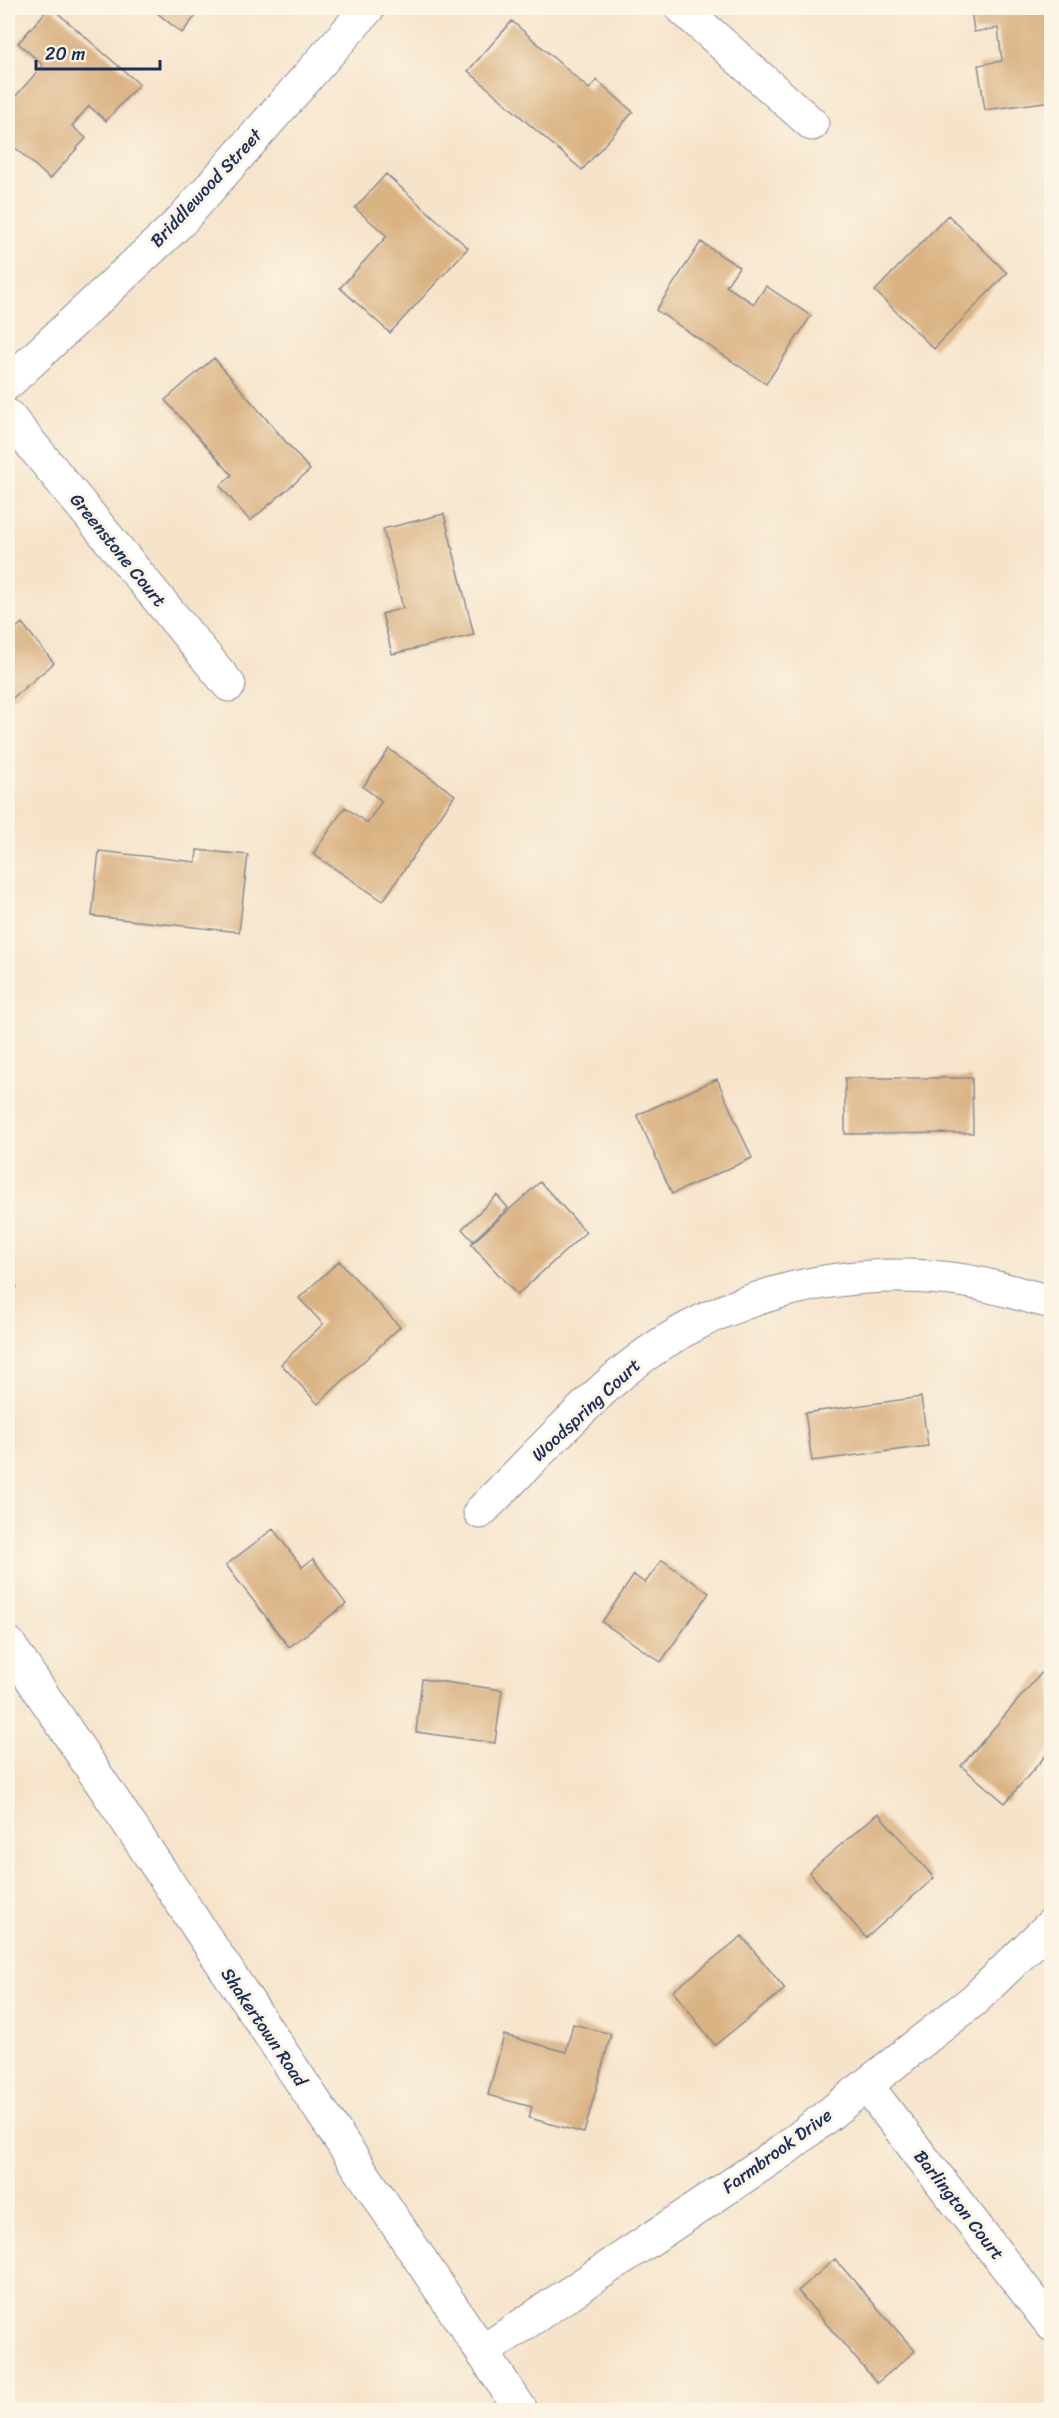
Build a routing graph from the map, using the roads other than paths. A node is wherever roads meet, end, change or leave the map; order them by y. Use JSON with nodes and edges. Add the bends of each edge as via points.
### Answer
{"nodes":[{"id":1,"x":368,"y":8,"type":"edge"},
{"id":2,"x":682,"y":8,"type":"edge"},
{"id":3,"x":812,"y":124,"type":"dead end"},
{"id":4,"x":8,"y":383,"type":"edge"},
{"id":5,"x":8,"y":416,"type":"edge"},
{"id":6,"x":229,"y":685,"type":"dead end"},
{"id":7,"x":1052,"y":1302,"type":"edge"},
{"id":8,"x":480,"y":1512,"type":"dead end"},
{"id":9,"x":8,"y":1643,"type":"edge"},
{"id":10,"x":1052,"y":1924,"type":"edge"},
{"id":11,"x":866,"y":2085,"type":"junction"},
{"id":12,"x":1052,"y":2325,"type":"edge"},
{"id":13,"x":482,"y":2352,"type":"junction"},
{"id":14,"x":521,"y":2410,"type":"edge"}],
"edges":[{"from":1,"to":4,"type":"street","name":"Briddlewood Street","via":[[180,222]]},
{"from":2,"to":3,"type":"street"},
{"from":5,"to":6,"type":"street","name":"Greenstone Court"},
{"from":7,"to":8,"type":"street","name":"Woodspring Court","via":[[961,1280],[902,1275],[843,1278],[783,1289],[723,1310],[651,1351],[610,1383]]},
{"from":9,"to":13,"type":"street","name":"Shakertown Road"},
{"from":10,"to":11,"type":"street","name":"Farmbrook Drive","via":[[974,2000]]},
{"from":11,"to":12,"type":"street","name":"Barlington Court"},
{"from":11,"to":13,"type":"street","name":"Farmbrook Drive","via":[[785,2150]]},
{"from":13,"to":14,"type":"street","name":"Shakertown Road"}]}
